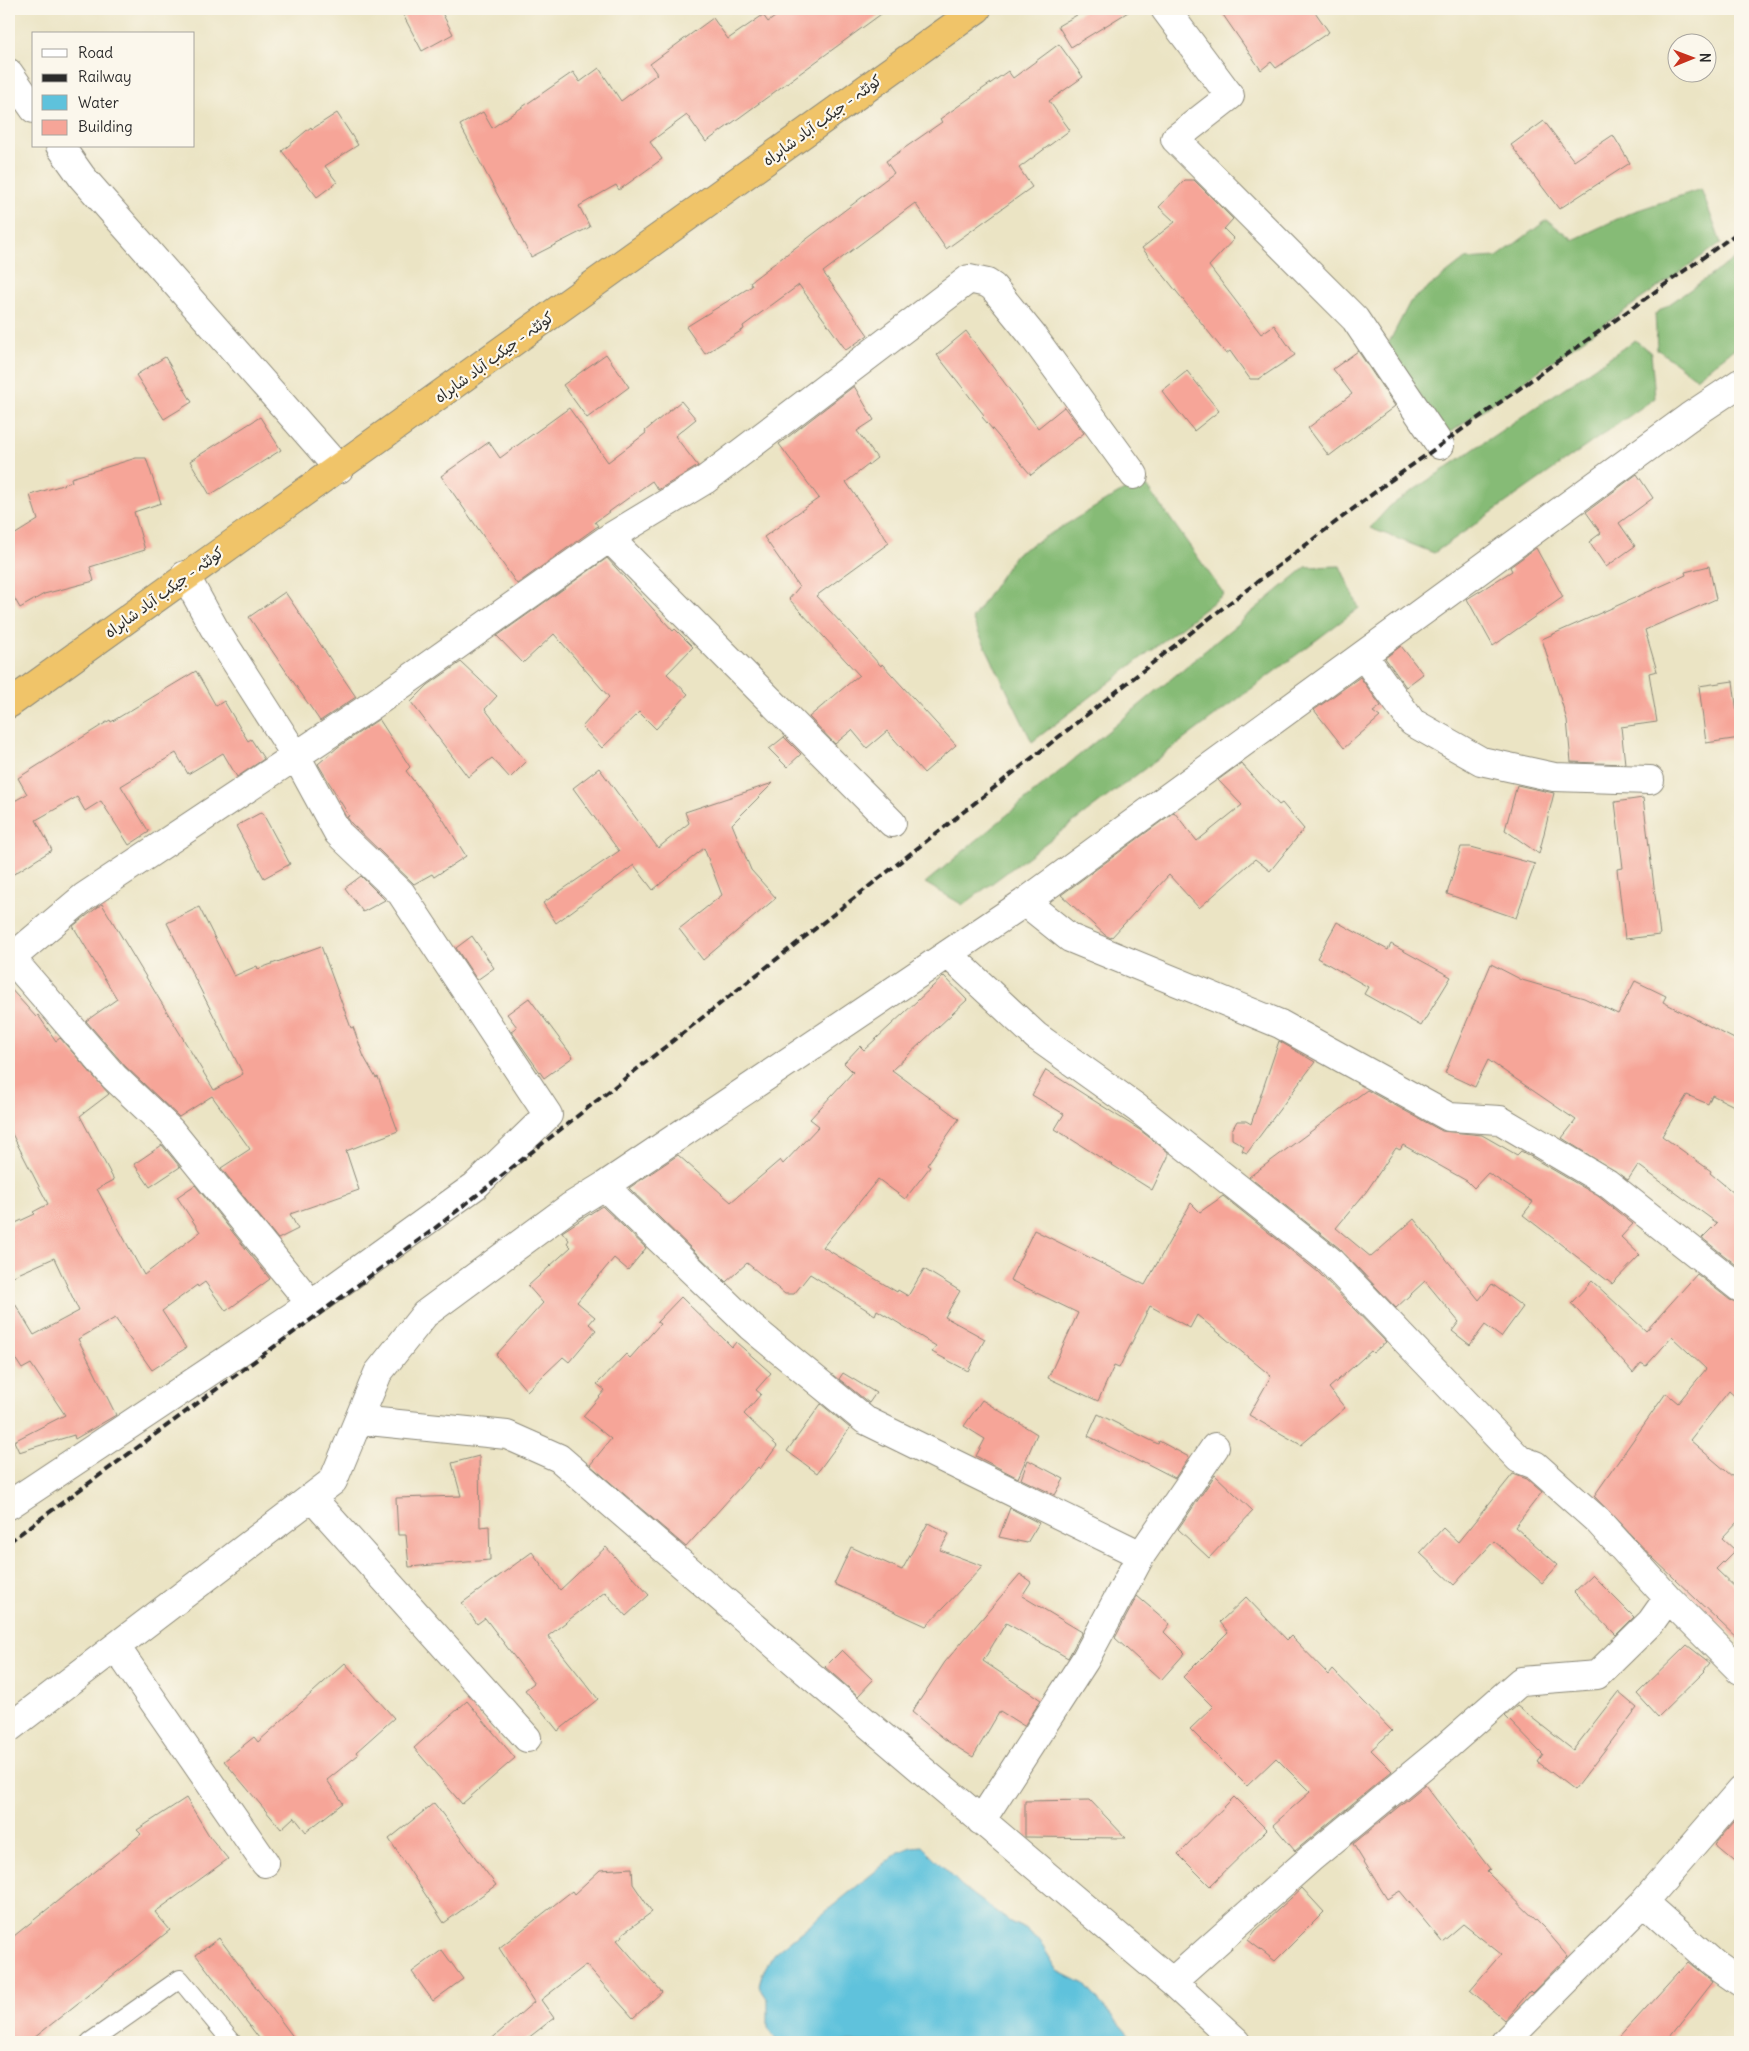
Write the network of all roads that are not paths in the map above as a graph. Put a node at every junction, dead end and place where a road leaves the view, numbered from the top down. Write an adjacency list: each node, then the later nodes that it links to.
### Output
1 (977, 9): 8 (highway, کوئٹہ - جیکب آباد شاہراہ)
2 (1165, 9): 7 (street)
3 (9, 73): 4 (street)
4 (32, 106)
5 (61, 148): 8 (street)
6 (1740, 383): 12 (street)
7 (1440, 445)
8 (339, 469): 11 (highway, کوئٹہ - جیکب آباد شاہراہ)
9 (1134, 475): 10 (street)
10 (609, 538): 14 (street); 16 (street)
11 (185, 575): 13 (highway, کوئٹہ - جیکب آباد شاہراہ); 14 (street)
12 (1363, 655): 15 (street); 17 (street)
13 (9, 704)
14 (296, 756): 19 (street); 22 (street)
15 (1650, 780)
16 (892, 823)
17 (1025, 902): 18 (street); 21 (street)
18 (948, 954): 20 (street); 28 (street)
19 (10, 959): 22 (street)
20 (604, 1186): 23 (street); 27 (street)
21 (1740, 1288)
22 (311, 1304): 26 (street)
23 (359, 1420): 25 (street); 34 (street)
24 (1215, 1447): 27 (street)
25 (312, 1498): 29 (street); 32 (street)
26 (9, 1505)
27 (1141, 1555): 34 (street)
28 (1668, 1598): 30 (street); 37 (street)
29 (116, 1647): 31 (street); 35 (street)
30 (1740, 1670)
31 (9, 1728)
32 (527, 1738)
33 (1740, 1793): 36 (street)
34 (982, 1820): 37 (street)
35 (265, 1863)
36 (1644, 1902): 38 (street); 42 (street)
37 (1172, 1982): 41 (street)
38 (1740, 1982)
39 (90, 2042): 40 (lane)
40 (232, 2042)
41 (1237, 2042)
42 (1505, 2042)

